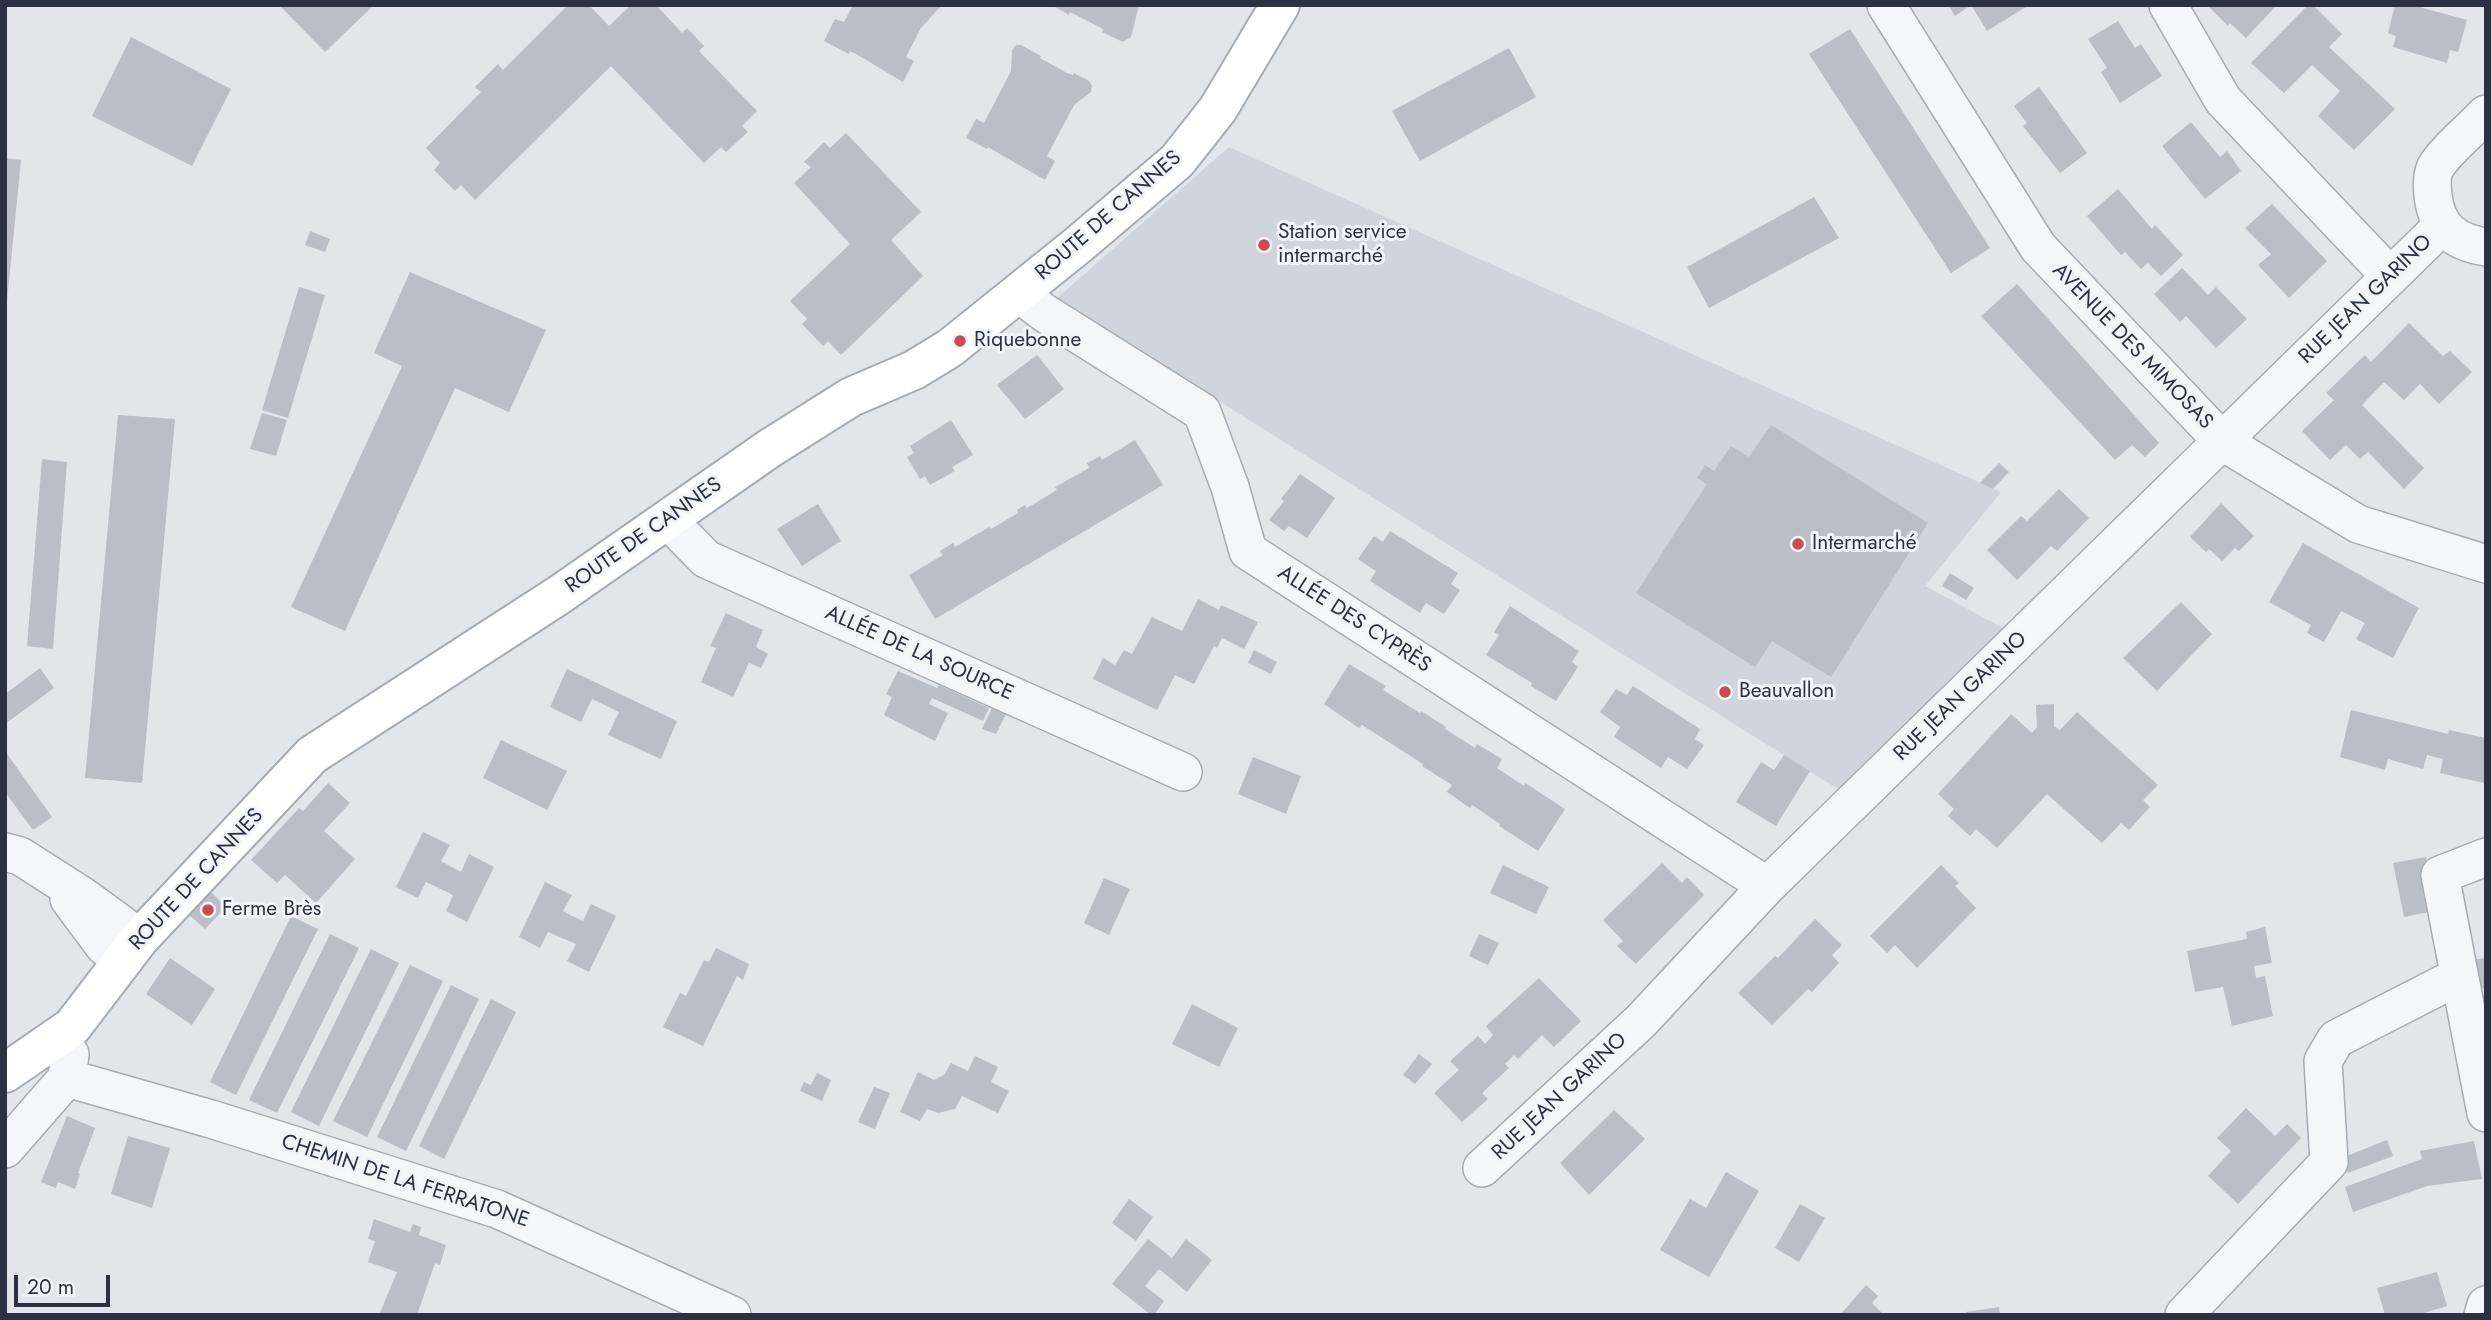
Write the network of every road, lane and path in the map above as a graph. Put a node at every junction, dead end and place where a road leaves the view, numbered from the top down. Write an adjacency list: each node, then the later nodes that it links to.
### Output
1 (1280, 5): 8 (main road, ROUTE DE CANNES)
2 (1886, 5): 9 (street, AVENUE DES MIMOSAS)
3 (2168, 5): 7 (street)
4 (2486, 114): 5 (street)
5 (2442, 226): 6 (street); 7 (street, RUE JEAN GARINO)
6 (2486, 247)
7 (2390, 276): 9 (street, RUE JEAN GARINO)
8 (1018, 293): 10 (main road, ROUTE DE CANNES); 15 (street, ALLÉE DES CYPRÈS)
9 (2223, 442): 11 (street, AVENUE DES MIMOSAS); 15 (street, RUE JEAN GARINO)
10 (668, 520): 12 (street, ALLÉE DE LA SOURCE); 16 (main road, ROUTE DE CANNES)
11 (2486, 564)
12 (1183, 772)
13 (5, 852): 16 (street)
14 (2486, 857): 17 (street)
15 (1767, 886): 23 (street, RUE JEAN GARINO)
16 (132, 949): 18 (main road, ROUTE DE CANNES)
17 (2459, 976): 21 (street); 26 (street)
18 (72, 1027): 19 (main road, ROUTE DE CANNES); 20 (street)
19 (5, 1073)
20 (68, 1078): 22 (street); 25 (street, CHEMIN DE LA FERRATONE)
21 (2486, 1114)
22 (5, 1149)
23 (1482, 1168)
24 (2486, 1306): 27 (street)
25 (732, 1315)
26 (2184, 1315)
27 (2483, 1315)

